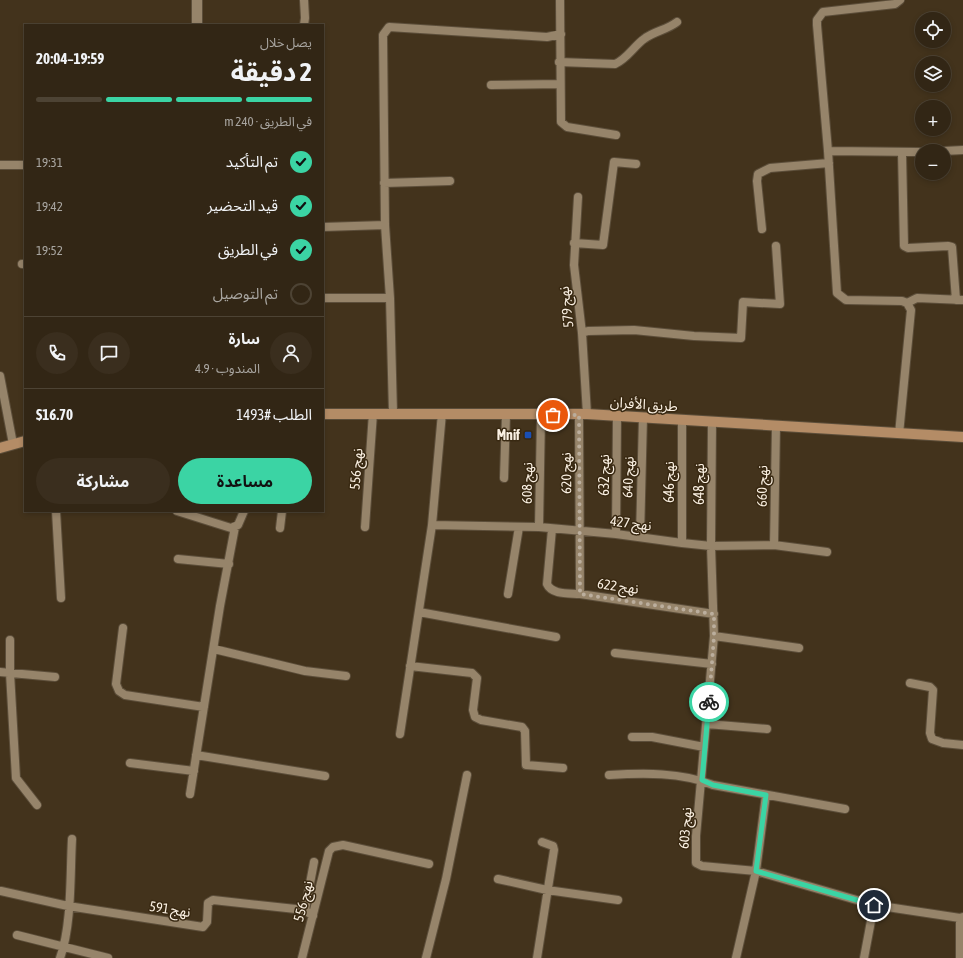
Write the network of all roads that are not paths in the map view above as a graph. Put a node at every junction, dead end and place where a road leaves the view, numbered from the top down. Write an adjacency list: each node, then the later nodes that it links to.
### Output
1 (197, 0): 6 (street)
2 (304, 0): 7 (street)
3 (560, 0): 8 (street)
4 (900, 0): 14 (street)
5 (677, 22): 9 (street)
6 (197, 24)
7 (304, 24)
8 (561, 34): 9 (street); 23 (street)
9 (559, 62): 10 (street)
10 (560, 84): 11 (street); 12 (street)
11 (492, 85)
12 (616, 135)
13 (963, 150): 15 (street)
14 (828, 151): 17 (street); 18 (street)
15 (951, 151)
16 (915, 152): 17 (street)
17 (902, 153): 32 (street)
18 (829, 163): 27 (street); 33 (street)
19 (636, 164): 28 (street)
20 (0, 165): 21 (street)
21 (24, 165)
22 (450, 181): 23 (street)
23 (384, 183): 25 (street)
24 (578, 197): 28 (street, نهج 579)
25 (385, 225): 26 (street); 31 (street)
26 (324, 227)
27 (762, 229)
28 (574, 243): 34 (street, نهج 579)
29 (776, 246): 34 (street)
30 (324, 298): 31 (street)
31 (390, 298): 37 (street)
32 (960, 300): 33 (street)
33 (907, 303): 48 (street)
34 (582, 333): 42 (street, نهج 579)
35 (0, 376): 51 (street)
36 (373, 413): 37 (main road, طريق الأفران); 39 (main road, طريق الأفران); 61 (street, نهج 556)
37 (393, 413): 38 (main road, طريق الأفران)
38 (442, 413): 40 (main road, طريق الأفران); 58 (street)
39 (324, 414)
40 (506, 414): 41 (main road, طريق الأفران); 53 (street)
41 (541, 415): 42 (main road, طريق الأفران); 59 (street, نهج 608)
42 (583, 415): 43 (main road, طريق الأفران); 65 (street, نهج 620)
43 (617, 416): 44 (main road, طريق الأفران); 66 (street, نهج 632)
44 (643, 417): 45 (main road, طريق الأفران); 67 (street, نهج 640)
45 (682, 420): 46 (main road, طريق الأفران); 68 (street, نهج 646)
46 (712, 422): 47 (main road, طريق الأفران); 70 (street, نهج 648)
47 (776, 426): 48 (main road, طريق الأفران); 69 (street, نهج 660)
48 (899, 434): 49 (main road, طريق الأفران)
49 (963, 437)
50 (24, 441): 51 (main road)
51 (13, 444): 52 (main road)
52 (0, 448)
53 (504, 478)
54 (56, 512): 76 (street)
55 (180, 512): 60 (street)
56 (244, 512): 60 (street)
57 (282, 512): 63 (street)
58 (432, 525): 62 (street, نهج 427); 77 (street)
59 (539, 526): 62 (street, نهج 427); 64 (street, نهج 427)
60 (235, 527): 73 (street)
61 (365, 527)
62 (519, 527): 74 (street)
63 (280, 528)
64 (552, 528): 65 (street, نهج 427); 75 (street)
65 (580, 531): 66 (street, نهج 427); 75 (street, نهج 622)
66 (616, 534): 67 (street, نهج 427)
67 (640, 537): 68 (street, نهج 427)
68 (682, 543): 70 (street, نهج 427)
69 (774, 545): 70 (street, نهج 427); 71 (street, نهج 427)
70 (711, 546): 78 (street, نهج 603)
71 (827, 552)
72 (178, 559): 73 (street)
73 (229, 564): 84 (street)
74 (508, 594)
75 (580, 594): 78 (street, نهج 622)
76 (60, 598)
77 (419, 612): 81 (street); 87 (street)
78 (714, 614): 80 (street, نهج 603)
79 (123, 628): 93 (street)
80 (714, 636): 83 (street); 86 (street, نهج 603)
81 (556, 637)
82 (10, 640): 89 (street)
83 (799, 648)
84 (214, 650): 90 (street); 93 (street)
85 (615, 653): 86 (street)
86 (712, 664): 94 (street, نهج 603)
87 (410, 666): 96 (street); 102 (street)
88 (0, 672): 89 (street)
89 (10, 673): 91 (street); 110 (street)
90 (346, 676)
91 (55, 677)
92 (910, 683): 98 (street)
93 (204, 707): 100 (street)
94 (707, 724): 95 (street); 99 (street, نهج 603)
95 (767, 729)
96 (400, 734)
97 (632, 737): 99 (street)
98 (963, 745)
99 (704, 747): 107 (street, نهج 603)
100 (196, 755): 103 (street); 106 (street)
101 (130, 763): 103 (street)
102 (563, 768)
103 (194, 771): 108 (street)
104 (467, 775): 132 (street)
105 (609, 775): 107 (street)
106 (325, 776)
107 (702, 780): 109 (street); 116 (street, نهج 603)
108 (190, 794)
109 (766, 795): 111 (street); 116 (street)
110 (37, 805)
111 (845, 809)
112 (72, 839): 122 (street)
113 (542, 842): 118 (street)
114 (314, 862): 123 (street)
115 (428, 864): 124 (street, نهج 556)
116 (756, 871): 121 (street, نهج 603); 134 (street)
117 (498, 879): 118 (street)
118 (547, 890): 120 (street); 133 (street)
119 (1, 891): 122 (street, نهج 591)
120 (618, 900)
121 (874, 905): 125 (street, نهج 603); 135 (street)
122 (68, 906): 123 (street, نهج 591); 128 (street)
123 (305, 910): 124 (street)
124 (313, 916): 131 (street, نهج 556)
125 (961, 917): 127 (street)
126 (17, 935): 128 (street)
127 (962, 940): 136 (street)
128 (64, 947): 129 (street); 130 (street)
129 (60, 958)
130 (108, 958)
131 (302, 958)
132 (426, 958)
133 (537, 958)
134 (736, 958)
135 (864, 958)
136 (960, 958)

